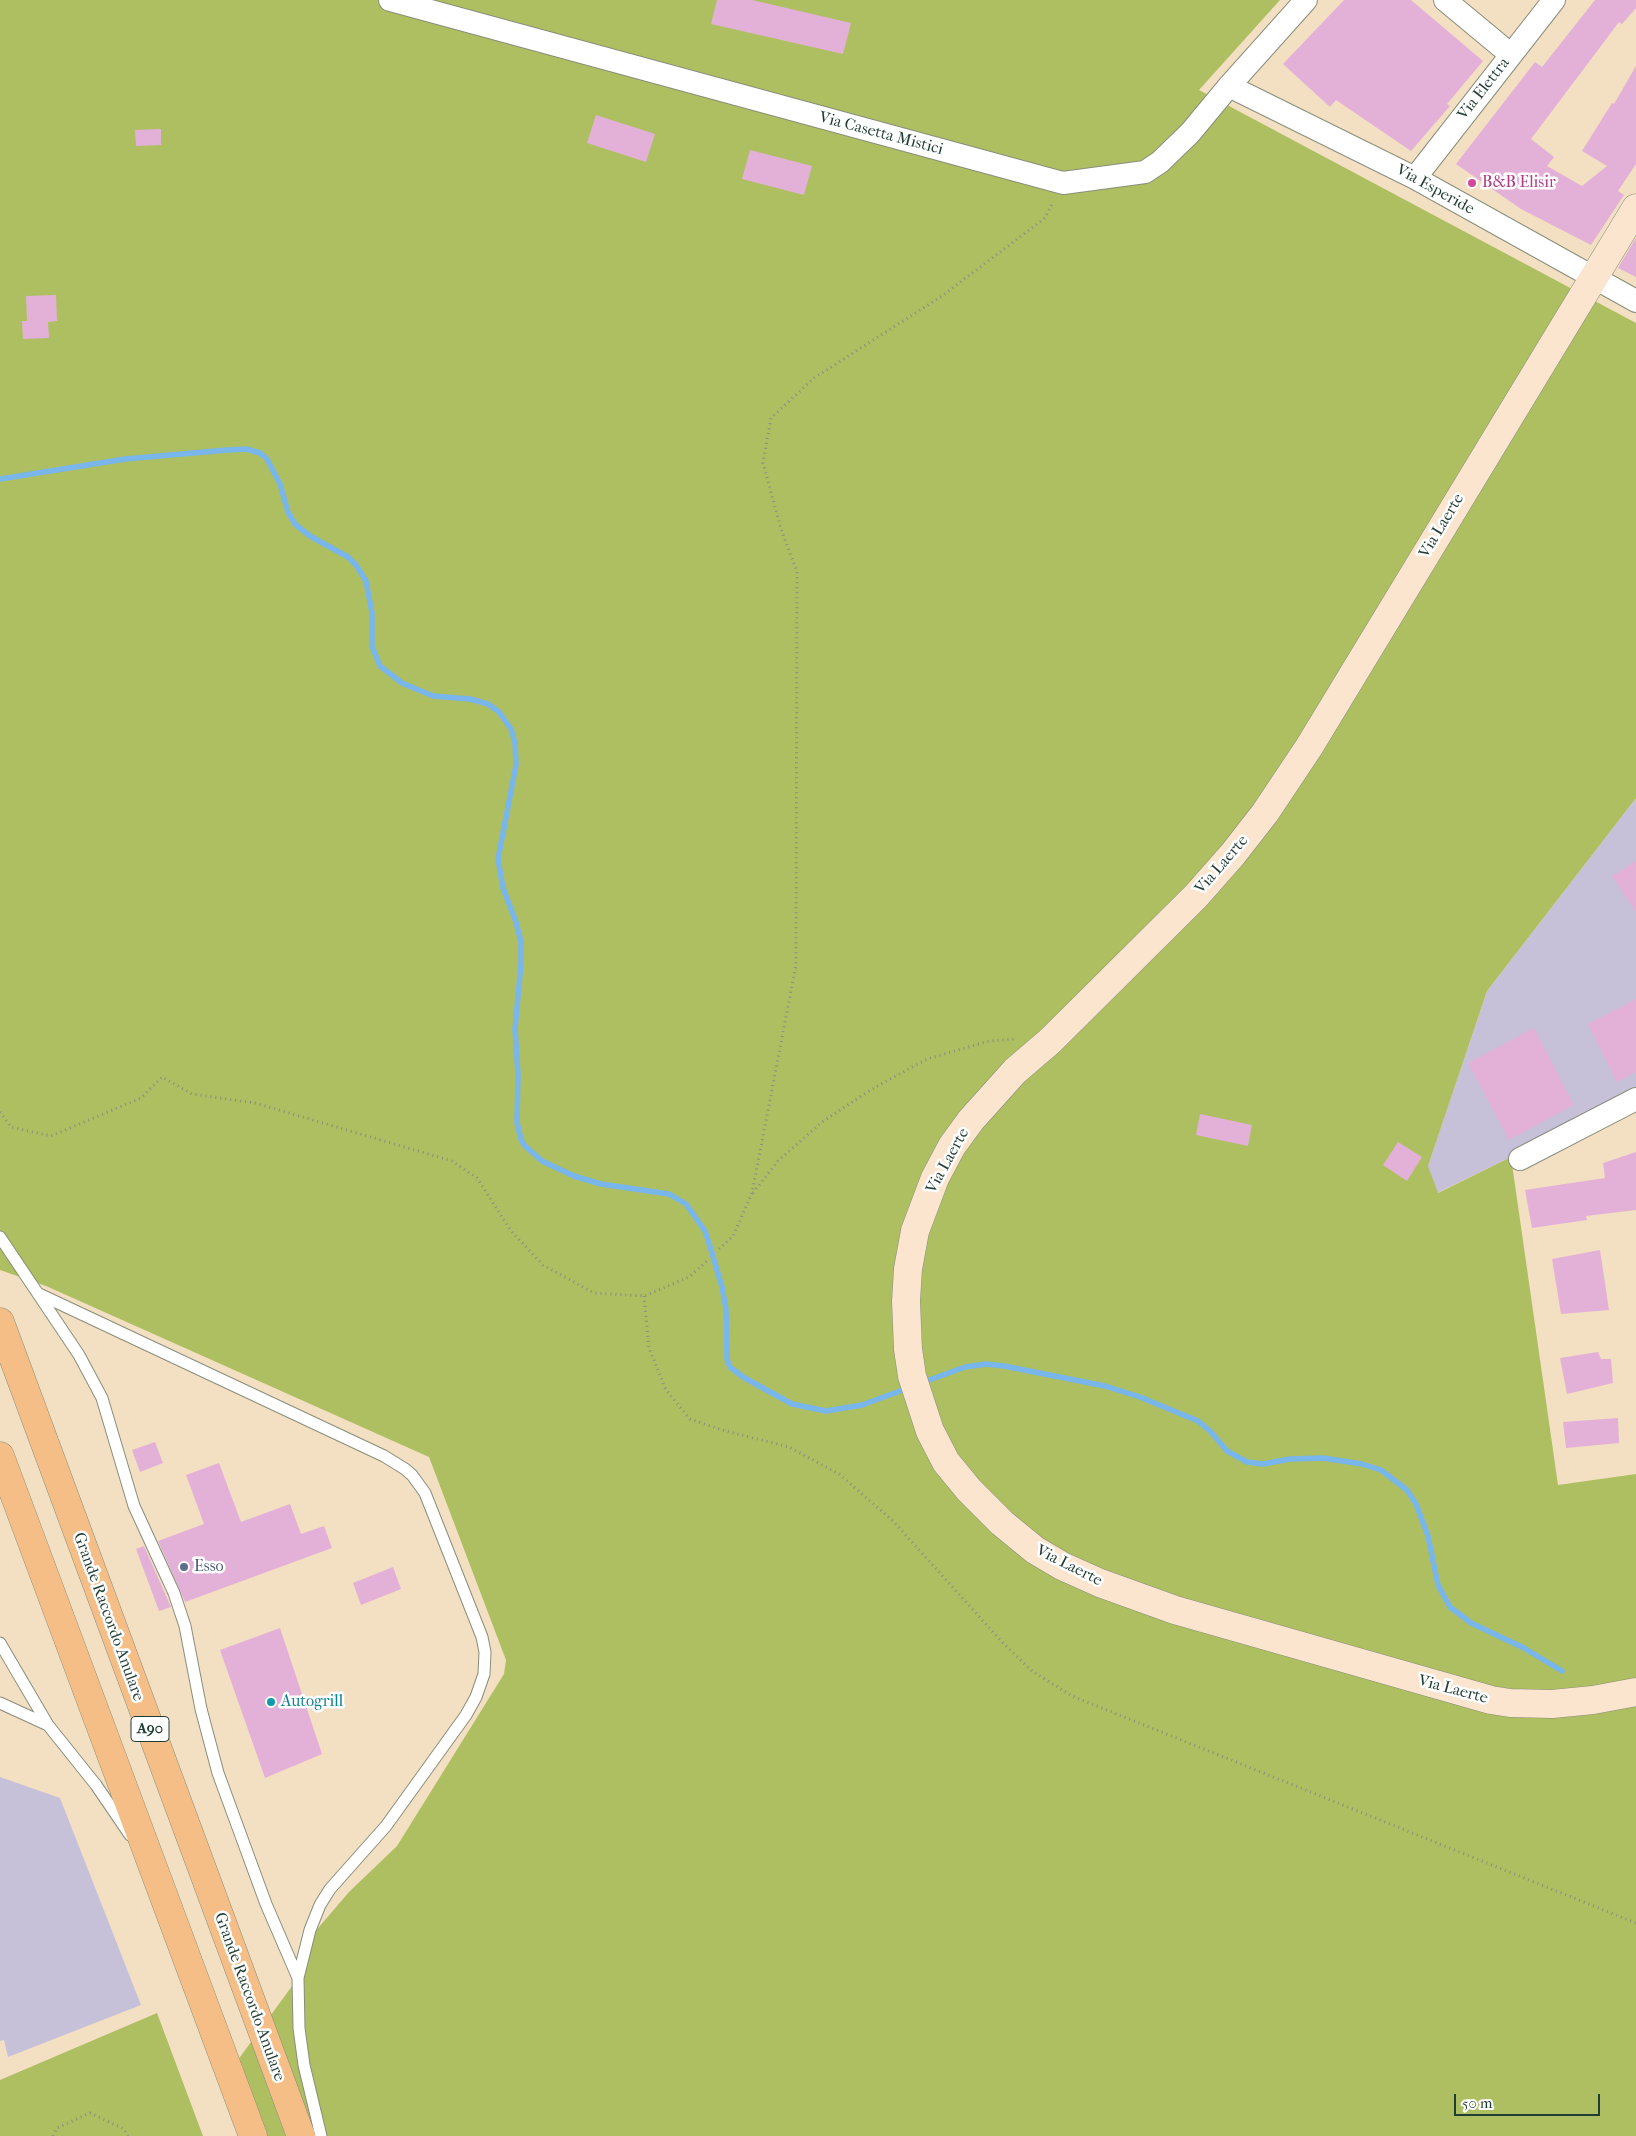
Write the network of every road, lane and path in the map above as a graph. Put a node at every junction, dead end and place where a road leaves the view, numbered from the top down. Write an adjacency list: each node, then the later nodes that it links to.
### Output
1 (390, 0): 8 (street, Via Casetta Mistici)
2 (1306, 0): 6 (street, Via Casetta Mistici)
3 (1445, 0): 5 (street)
4 (1554, 0): 5 (street, Via Elettra)
5 (1510, 54): 7 (street, Via Elettra)
6 (1229, 86): 7 (street, Via Esperide); 8 (street, Via Casetta Mistici)
7 (1415, 178): 10 (street, Via Esperide)
8 (1063, 183): 16 (path)
9 (1636, 208): 10 (street, Via Laerte)
10 (1593, 278): 11 (street, Via Esperide); 12 (street, Via Laerte)
11 (1636, 300)
12 (1050, 1041): 16 (path); 25 (street, Via Laerte)
13 (1636, 1099): 15 (street)
14 (0, 1112): 21 (path)
15 (1520, 1159)
16 (752, 1193): 18 (path)
17 (0, 1237): 20 (lane)
18 (719, 1249)
19 (707, 1261): 21 (path)
20 (39, 1294): 30 (lane); 30 (lane)
21 (644, 1296): 29 (path)
22 (0, 1322): 34 (highway, Grande Raccordo Anulare / A90)
23 (0, 1456): 28 (highway, A90)
24 (0, 1643): 27 (lane)
25 (1636, 1692)
26 (0, 1703): 27 (lane)
27 (48, 1725): 28 (lane)
28 (164, 1895): 33 (highway, A90)
29 (1636, 1923)
30 (298, 1978): 35 (lane)
31 (52, 2136): 32 (path)
32 (128, 2136)
33 (253, 2136)
34 (302, 2136)
35 (321, 2136)

